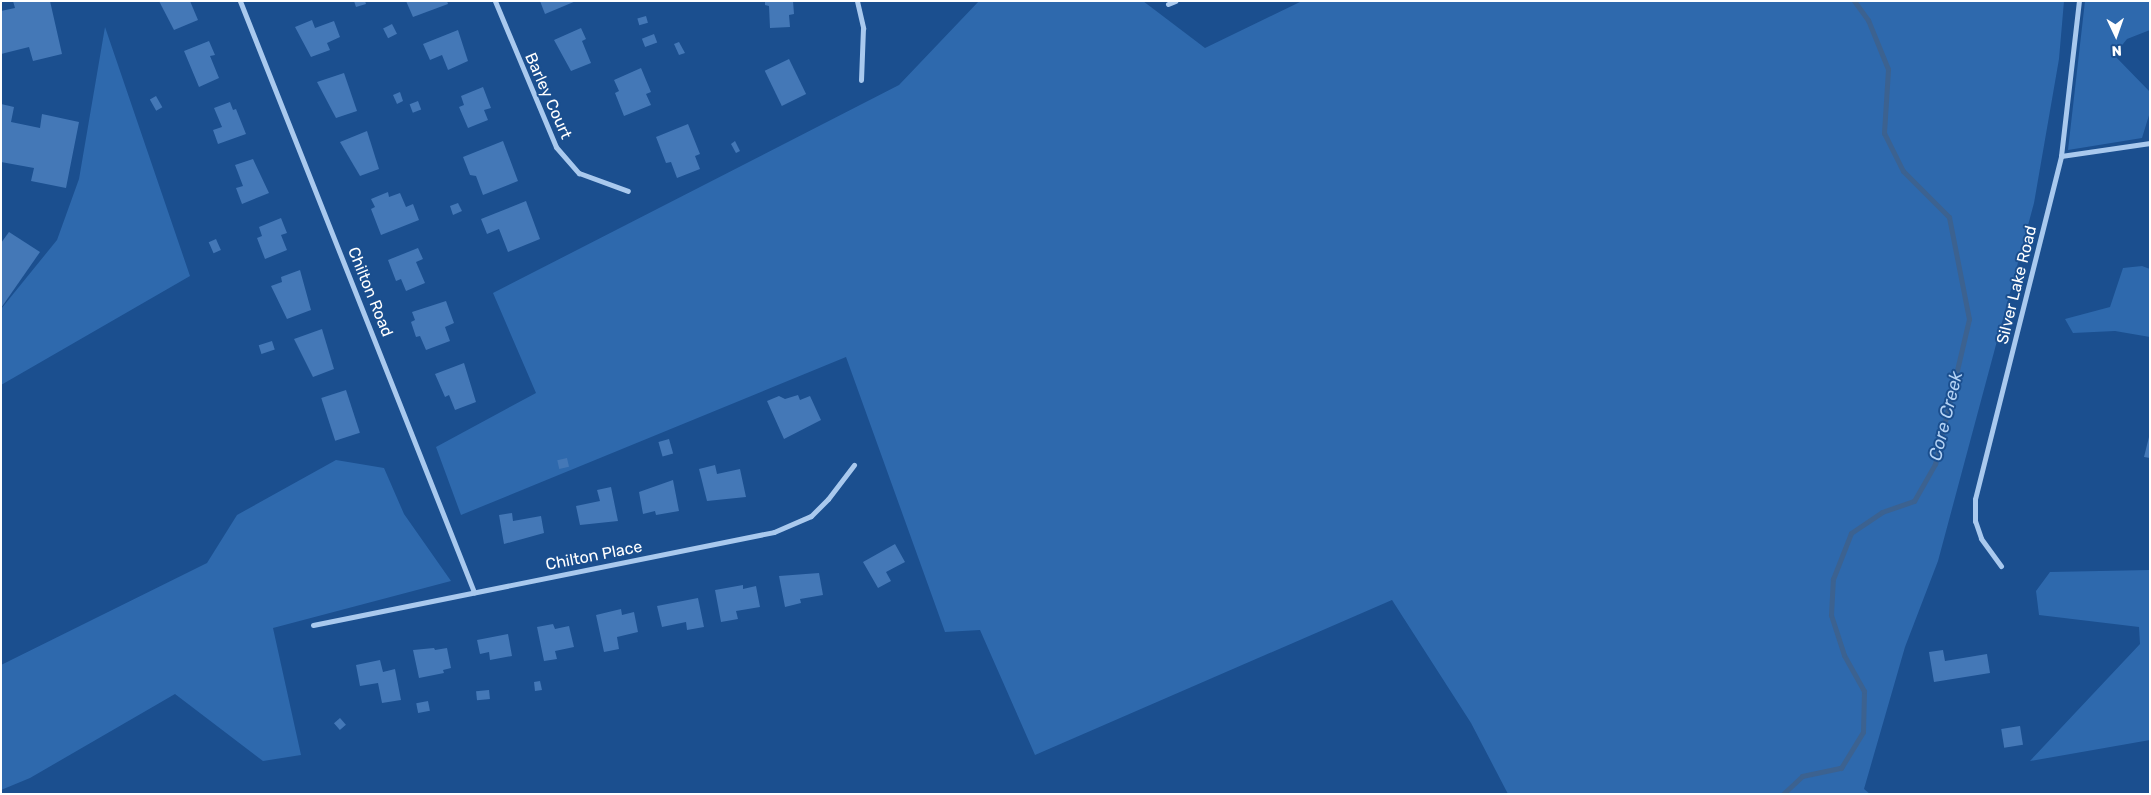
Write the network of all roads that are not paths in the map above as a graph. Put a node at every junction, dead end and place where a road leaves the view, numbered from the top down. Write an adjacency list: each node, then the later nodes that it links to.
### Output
1 (240, 1): 13 (street, Chilton Road)
2 (495, 1): 10 (street, Barley Court)
3 (857, 1): 7 (street)
4 (1176, 1): 6 (street)
5 (2079, 1): 9 (street, Silver Lake Road)
6 (1168, 4)
7 (861, 80)
8 (2150, 143): 9 (street)
9 (2061, 156): 12 (street, Silver Lake Road)
10 (628, 191)
11 (854, 464): 13 (street, Chilton Place)
12 (2001, 566)
13 (474, 592): 14 (street, Chilton Place)
14 (313, 625)

